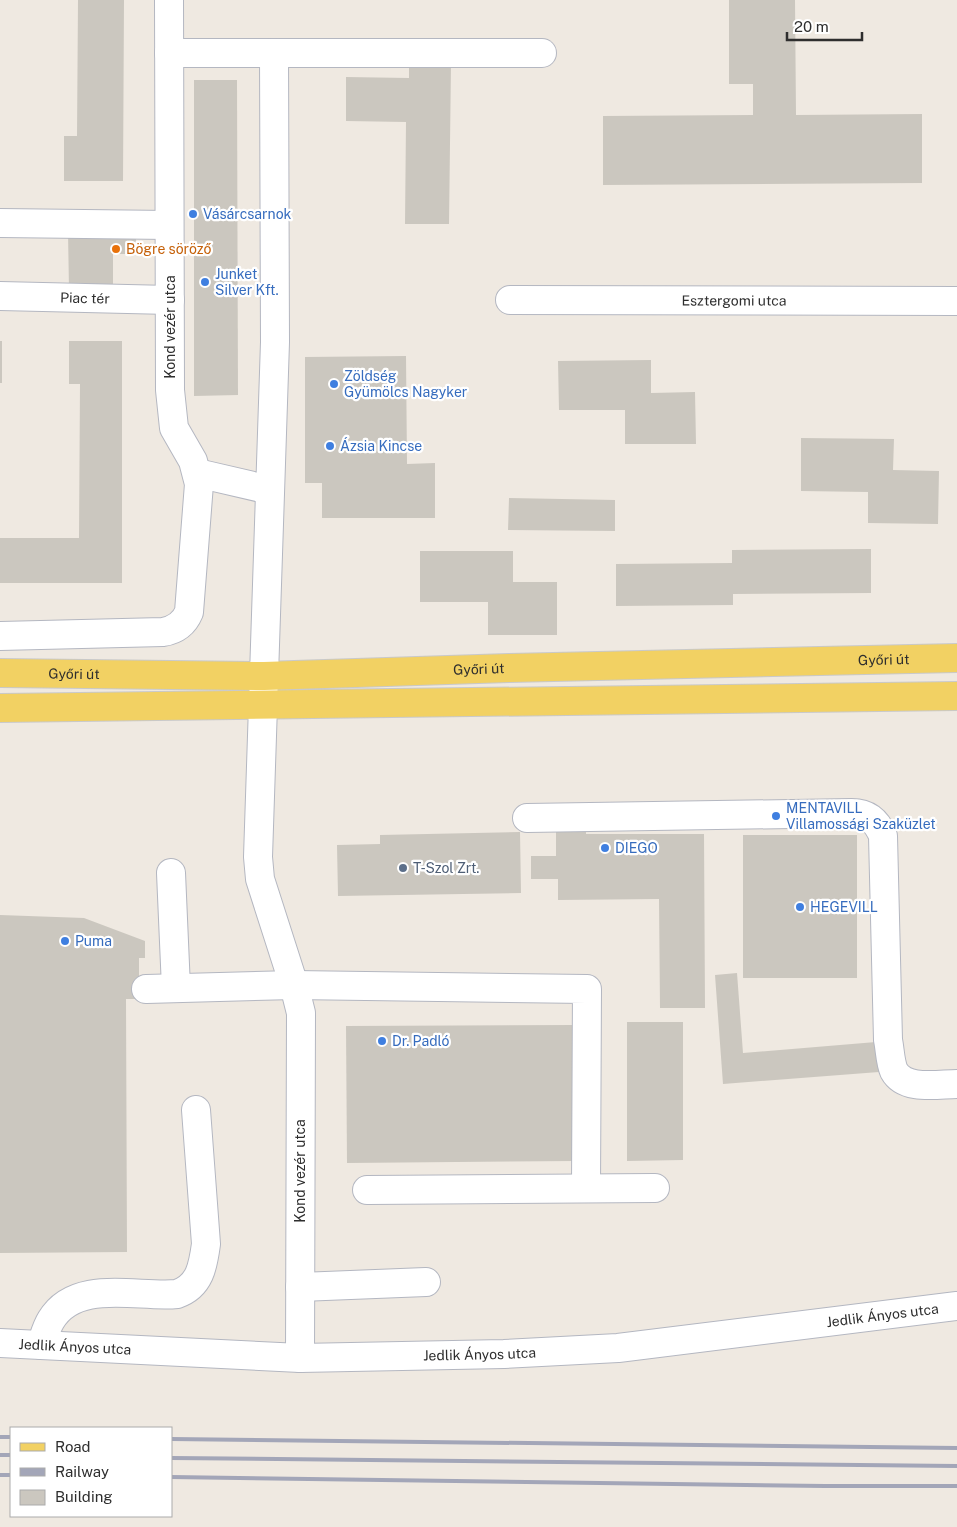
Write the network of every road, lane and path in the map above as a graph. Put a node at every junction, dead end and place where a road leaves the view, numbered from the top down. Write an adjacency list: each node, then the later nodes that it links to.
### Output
1 (169, 0): 2 (street, Kond vezér utca)
2 (169, 52): 3 (street); 6 (street, Kond vezér utca)
3 (274, 53): 4 (street); 12 (street, Kond vezér utca)
4 (542, 53)
5 (0, 223): 6 (street)
6 (169, 225): 8 (street, Kond vezér utca)
7 (0, 296): 8 (street, Piac tér)
8 (170, 300): 11 (street, Kond vezér utca)
9 (510, 300): 10 (street, Esztergomi utca)
10 (957, 301)
11 (197, 473): 12 (street); 13 (street, Kond vezér utca)
12 (270, 490): 16 (street, Kond vezér utca)
13 (0, 636)
14 (957, 658): 16 (main road, Győri út)
15 (0, 673): 16 (main road, Győri út)
16 (264, 676): 18 (street, Kond vezér utca)
17 (957, 696): 18 (main road)
18 (263, 705): 19 (main road); 22 (street, Kond vezér utca)
19 (0, 708)
20 (527, 818): 25 (street)
21 (171, 873): 23 (street)
22 (294, 985): 23 (street); 27 (street); 31 (street, Kond vezér utca)
23 (176, 988): 24 (street)
24 (146, 989)
25 (957, 1084)
26 (196, 1110): 34 (street)
27 (586, 1188): 28 (street); 29 (street)
28 (655, 1188)
29 (367, 1190)
30 (426, 1282): 31 (street)
31 (300, 1287): 35 (street, Kond vezér utca)
32 (957, 1306): 35 (street, Jedlik Ányos utca)
33 (0, 1344): 34 (street, Jedlik Ányos utca)
34 (41, 1345): 35 (street, Jedlik Ányos utca)
35 (300, 1358)

